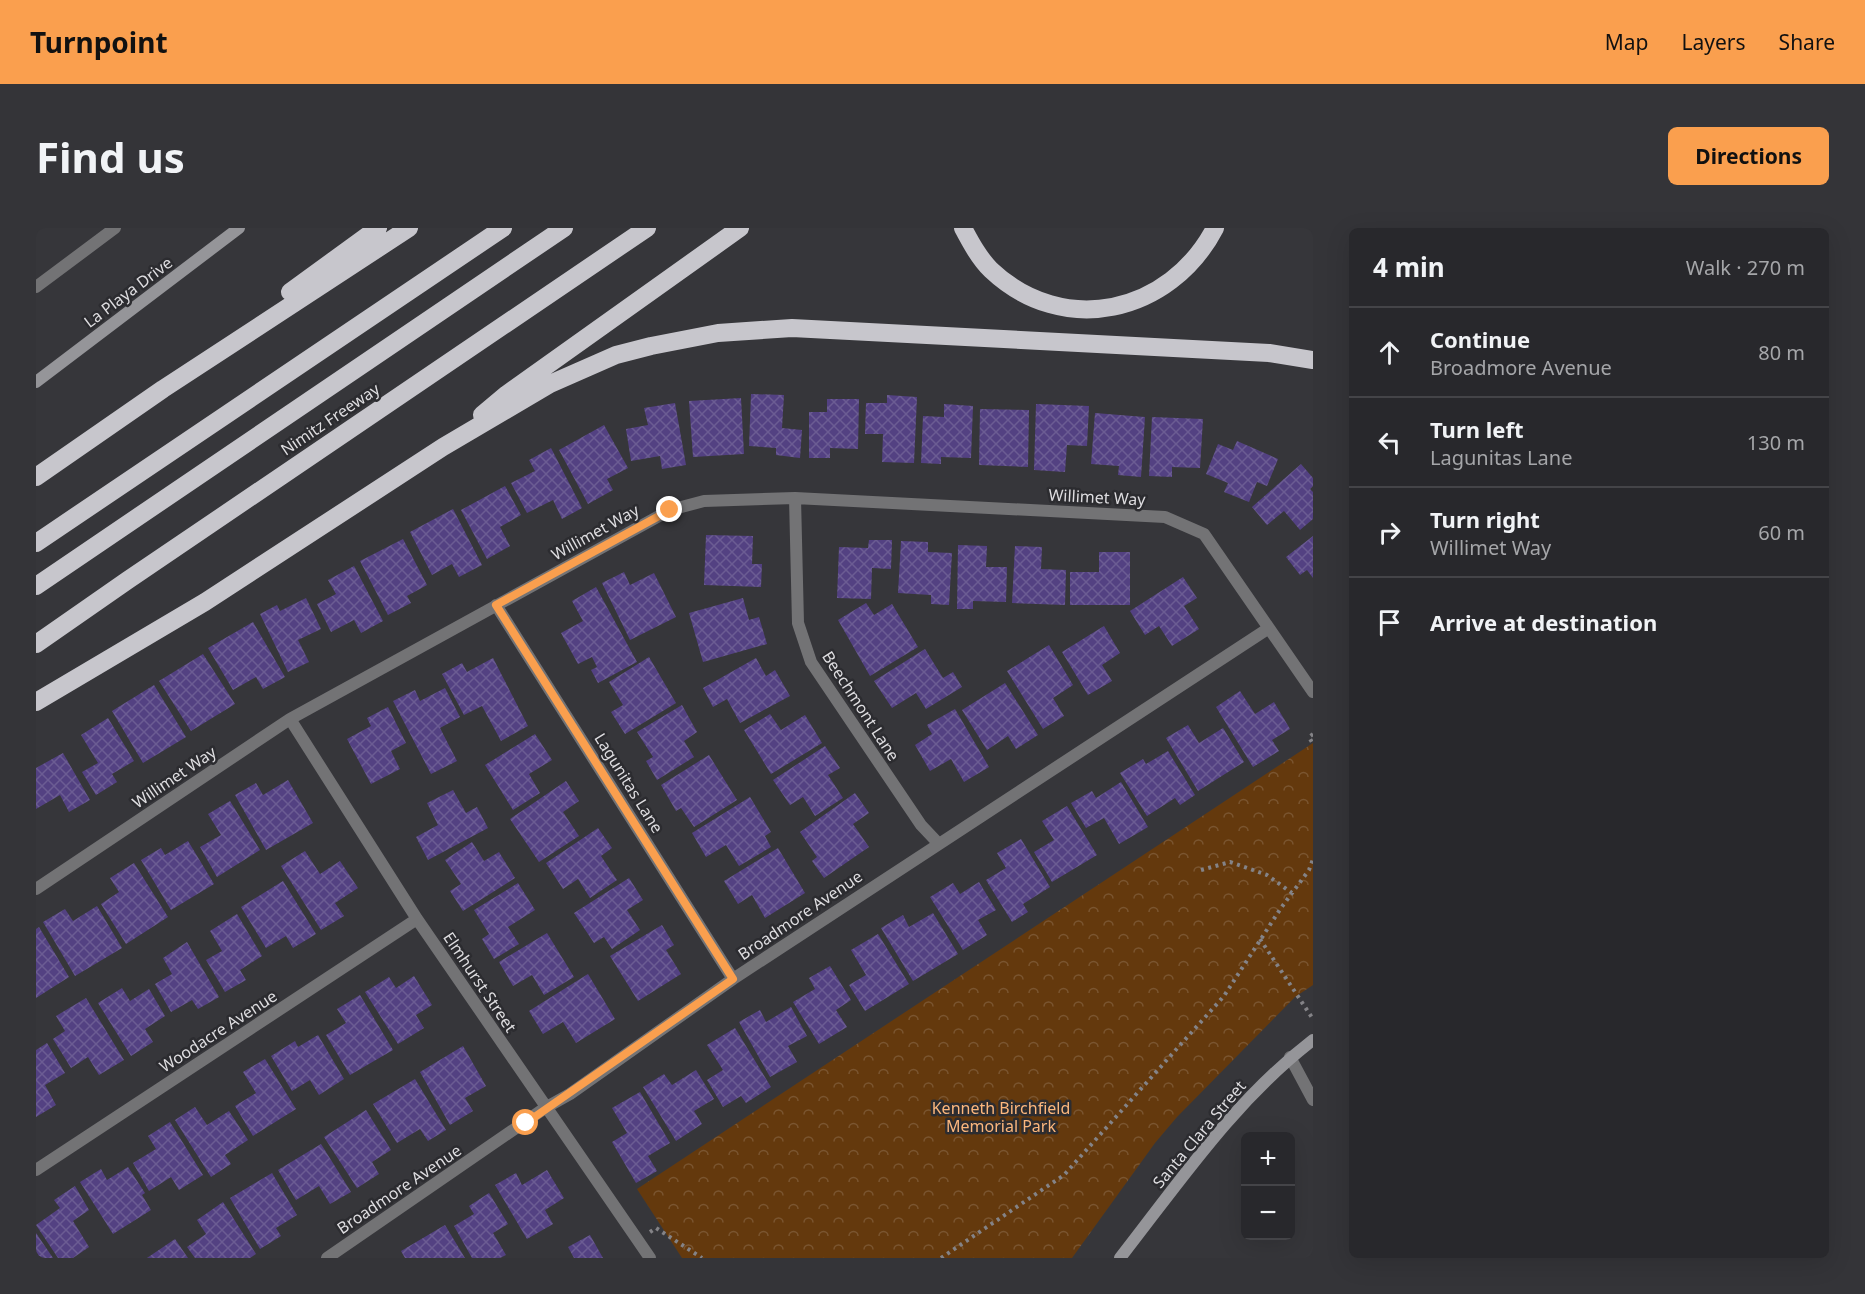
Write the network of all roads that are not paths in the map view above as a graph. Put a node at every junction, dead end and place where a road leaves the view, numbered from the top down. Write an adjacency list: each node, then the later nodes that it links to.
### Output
1 (115, 228): 11 (street)
2 (239, 228): 13 (main road, La Playa Drive)
3 (378, 228): 15 (highway)
4 (409, 228): 15 (highway)
5 (503, 228): 17 (highway)
6 (564, 228): 18 (highway)
7 (647, 228): 21 (highway, Nimitz Freeway)
8 (740, 228): 14 (highway)
9 (963, 228): 10 (highway)
10 (1215, 228)
11 (36, 287)
12 (1313, 360): 14 (highway)
13 (38, 377)
14 (443, 447): 23 (highway)
15 (36, 477)
16 (795, 498): 19 (street, Willimet Way); 20 (street, Willimet Way); 25 (street, Beechmont Lane)
17 (36, 543)
18 (36, 586)
19 (496, 605): 24 (street, Willimet Way); 28 (street, Lagunitas Lane)
20 (1269, 628): 22 (street, Willimet Way); 25 (street, Broadmore Avenue)
21 (36, 644)
22 (1313, 692)
23 (36, 702)
24 (290, 719): 26 (street, Willimet Way); 27 (street, Elmhurst Street)
25 (938, 843): 28 (street, Broadmore Avenue)
26 (36, 889)
27 (417, 920): 32 (street, Elmhurst Street); 33 (street, Woodacre Avenue)
28 (733, 979): 32 (street, Broadmore Avenue)
29 (1313, 1040): 30 (main road, Santa Clara Street)
30 (1290, 1058): 31 (street); 36 (main road, Santa Clara Street)
31 (1313, 1100)
32 (545, 1108): 34 (street, Broadmore Avenue); 35 (street, Elmhurst Street)
33 (36, 1170)
34 (327, 1258)
35 (650, 1258)
36 (1120, 1258)

